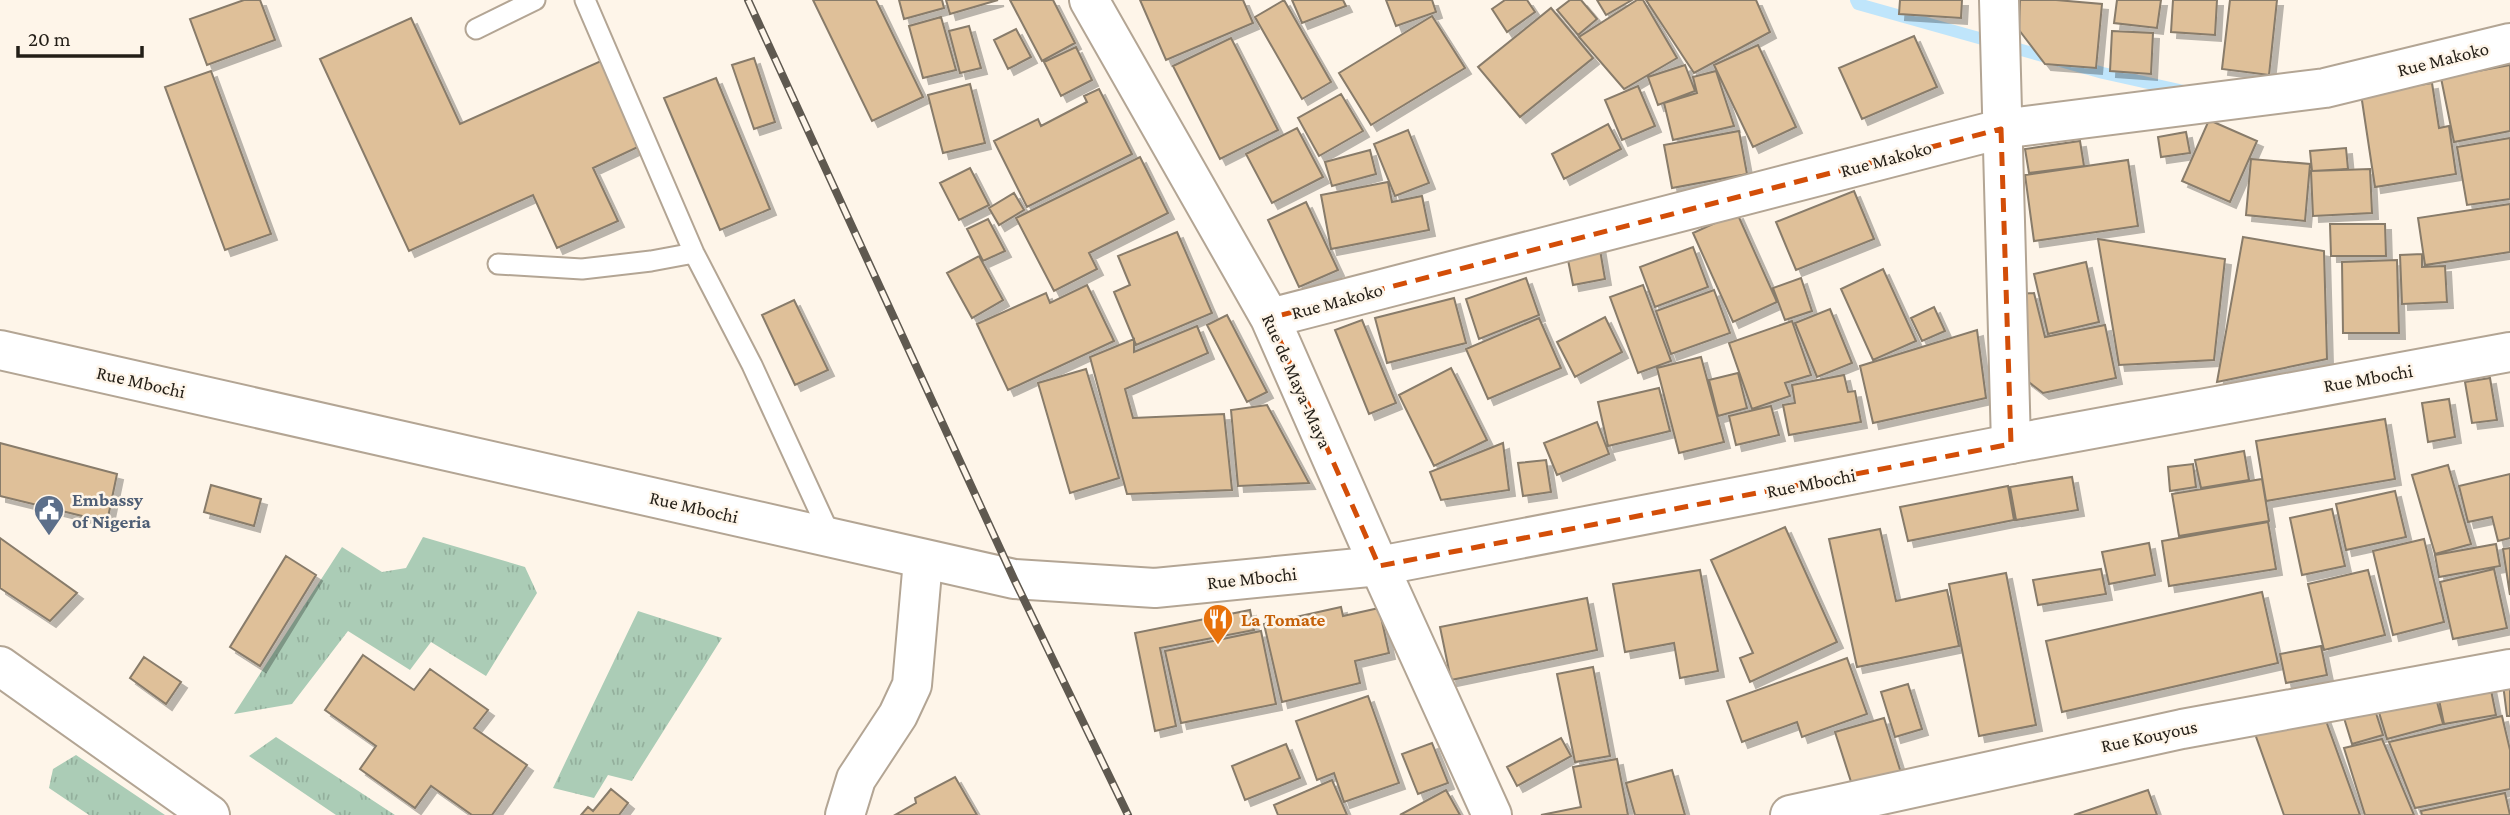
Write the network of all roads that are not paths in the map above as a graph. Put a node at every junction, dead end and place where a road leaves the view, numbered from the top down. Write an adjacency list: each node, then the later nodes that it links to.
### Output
1 (534, 0): 5 (lane)
2 (585, 0): 8 (lane)
3 (1089, 0): 10 (street, Rue de Maya-Maya)
4 (1999, 0): 7 (street)
5 (476, 29)
6 (2510, 43): 7 (street, Rue Makoko)
7 (2001, 129): 10 (street, Rue Makoko); 13 (street)
8 (694, 253): 9 (lane); 14 (lane)
9 (498, 264)
10 (1270, 318): 16 (street, Rue de Maya-Maya)
11 (0, 350): 14 (street, Rue Mbochi)
12 (2510, 352): 13 (street, Rue Mbochi)
13 (2011, 444): 16 (street, Rue Mbochi)
14 (832, 539): 15 (street, Rue Mbochi)
15 (923, 560): 16 (street, Rue Mbochi); 20 (street)
16 (1378, 566): 21 (street, Rue de Maya-Maya)
17 (0, 666): 19 (street)
18 (2510, 669): 22 (street, Rue Kouyous)
19 (210, 815)
20 (845, 815)
21 (1492, 815)
22 (1790, 815)

